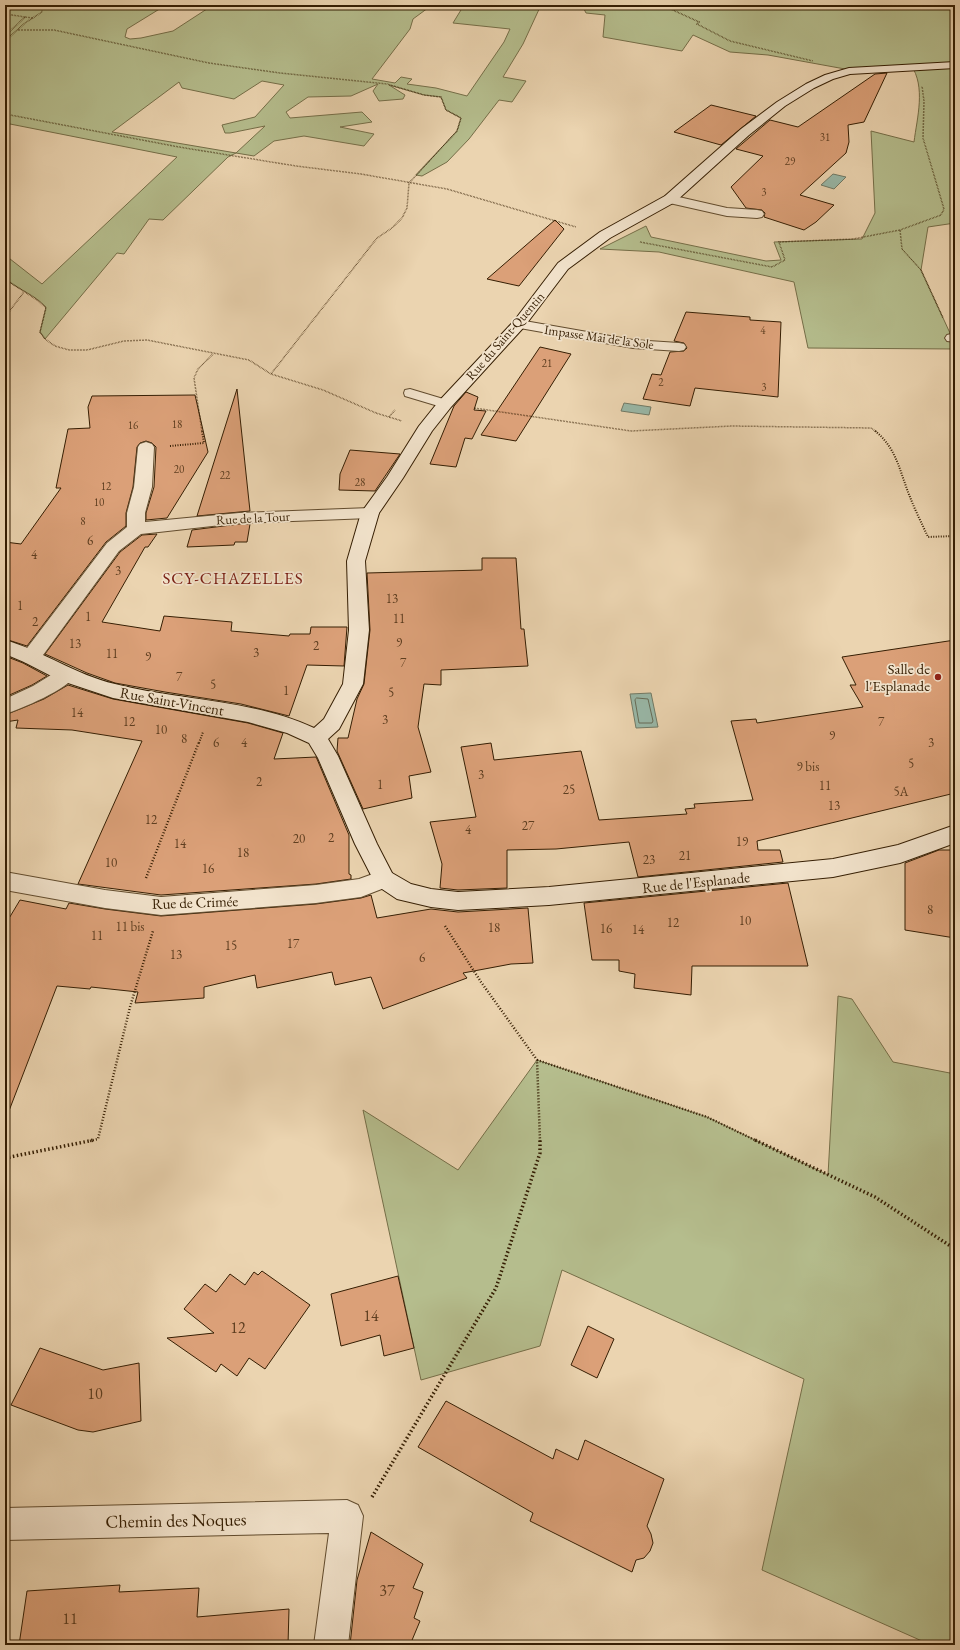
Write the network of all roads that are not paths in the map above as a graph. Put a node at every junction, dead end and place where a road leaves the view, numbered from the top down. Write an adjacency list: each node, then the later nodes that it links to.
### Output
1 (955, 65): 2 (street, Rue du Saint-Quentin)
2 (670, 199): 3 (street); 4 (street, Rue du Saint-Quentin)
3 (757, 214)
4 (519, 324): 5 (street, Impasse Mai de la Sole); 7 (street, Rue du Saint-Quentin)
5 (680, 347)
6 (410, 393): 7 (lane)
7 (445, 404): 9 (street, Rue du Saint-Quentin)
8 (146, 448): 10 (street)
9 (370, 513): 10 (street, Rue de la Tour); 15 (street, Rue du Saint-Quentin)
10 (136, 530): 12 (street, Rue de la Tour)
11 (5, 647): 12 (street, Rue Saint-Vincent)
12 (31, 657): 13 (street, Rue Saint-Vincent)
13 (66, 675): 14 (street); 15 (street, Rue Saint-Vincent)
14 (5, 707)
15 (316, 738): 17 (street)
16 (955, 834): 17 (street, Rue de l'Esplanade)
17 (384, 878): 18 (street, Rue de Crimée)
18 (5, 880)
19 (5, 1524): 20 (street, Chemin des Noques)
20 (331, 1645)

